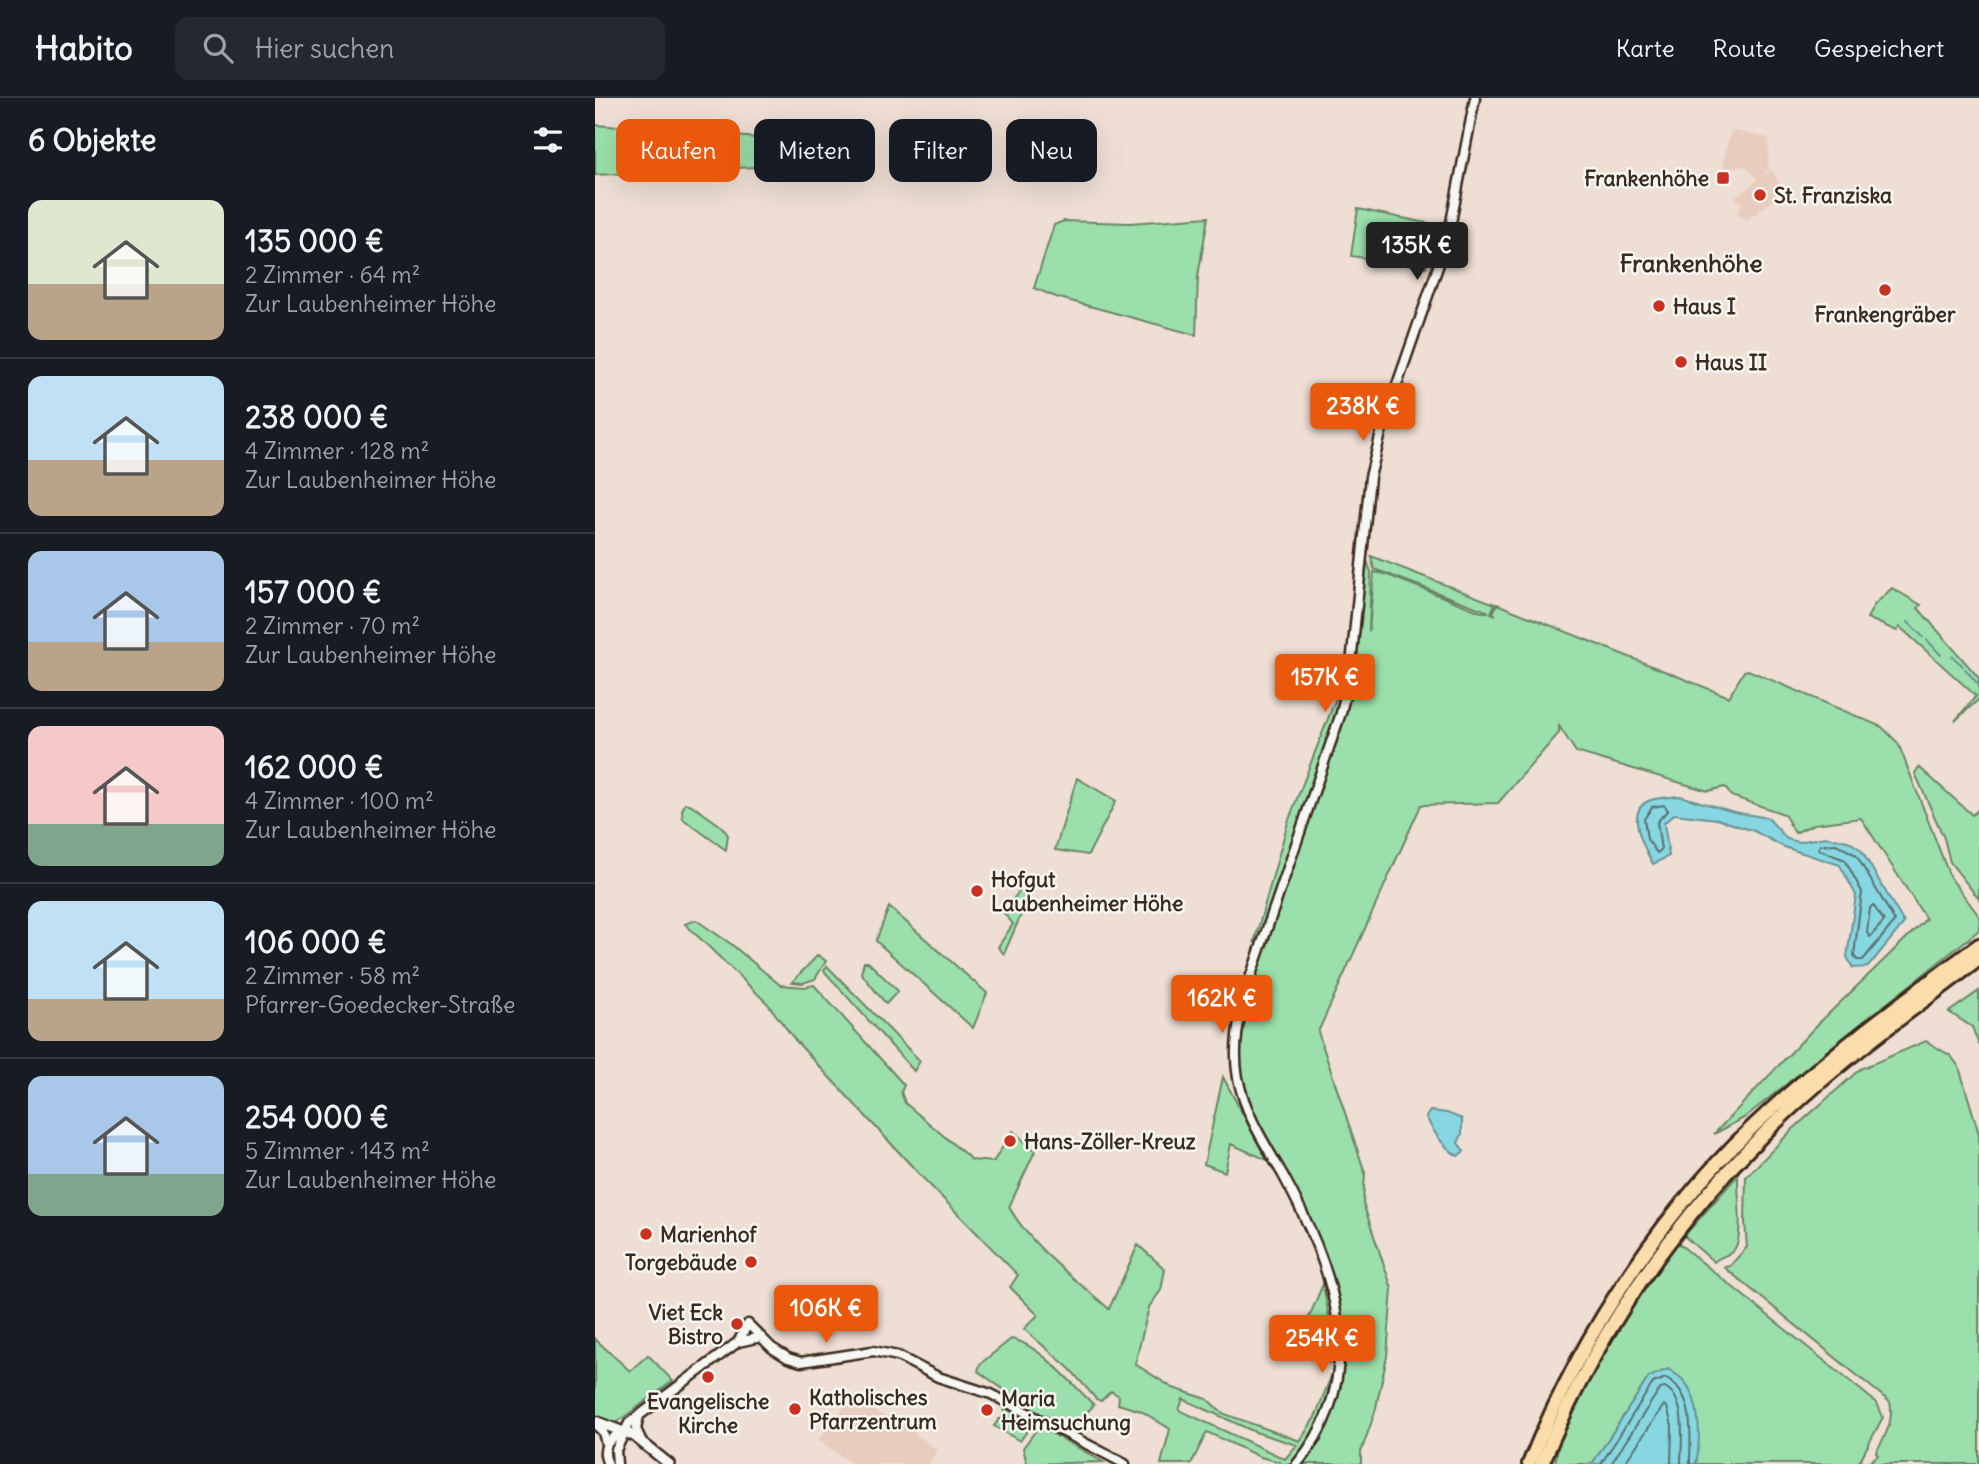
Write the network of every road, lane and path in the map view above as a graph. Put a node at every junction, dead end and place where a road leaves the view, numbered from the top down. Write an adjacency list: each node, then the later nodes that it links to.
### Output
1 (1475, 98): 17 (street)
2 (1979, 945): 4 (highway)
3 (1979, 959): 4 (highway)
4 (1669, 1230): 11 (highway); 18 (highway)
5 (761, 1338): 6 (street); 6 (street); 16 (street)
6 (738, 1342): 7 (street)
7 (639, 1416): 9 (street); 10 (street)
8 (595, 1423): 9 (main road); 12 (street)
9 (624, 1432): 10 (main road); 12 (street); 14 (street)
10 (641, 1440): 15 (main road)
11 (1552, 1440): 19 (highway); 20 (highway)
12 (606, 1444): 13 (street)
13 (608, 1464)
14 (617, 1464)
15 (669, 1464)
16 (1125, 1464)
17 (1297, 1464)
18 (1529, 1464)
19 (1542, 1464)
20 (1548, 1464)

